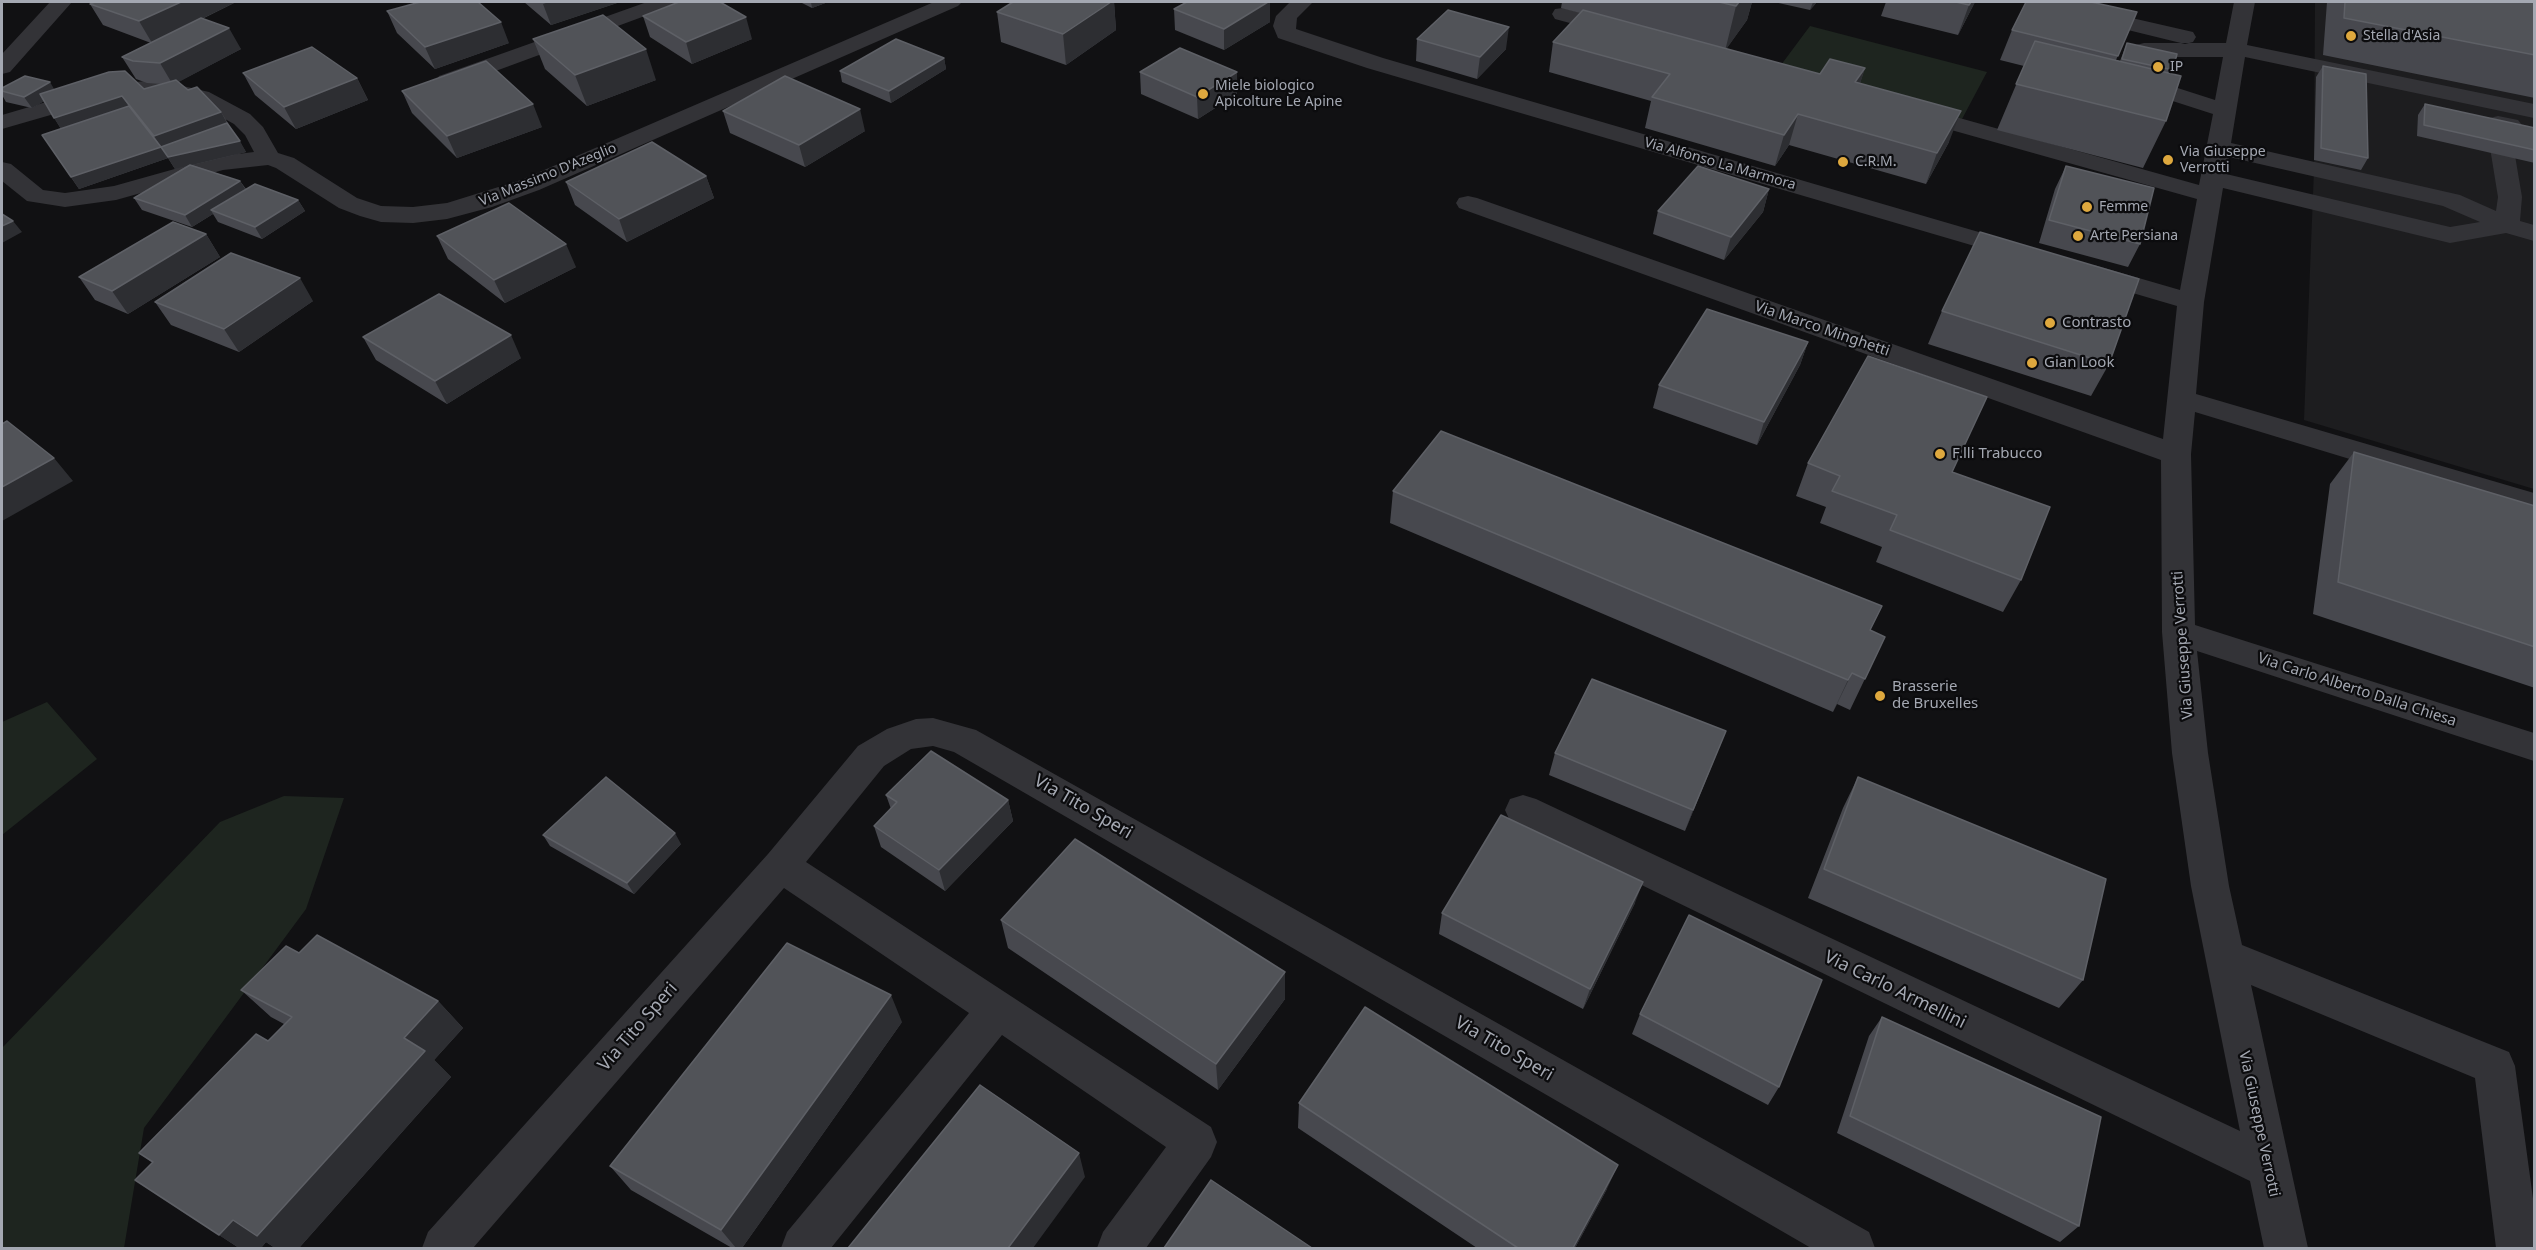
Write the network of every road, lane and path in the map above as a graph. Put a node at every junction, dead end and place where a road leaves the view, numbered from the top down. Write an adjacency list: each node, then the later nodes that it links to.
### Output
1 (61, 2): 11 (street)
2 (665, 2): 13 (street)
3 (951, 2): 19 (street, Via Massimo D'Azeglio)
4 (1302, 2): 28 (street, Via Alfonso La Marmora)
5 (2037, 2): 9 (street)
6 (2244, 2): 9 (street, Via Giuseppe Verrotti)
7 (1563, 14): 8 (street)
8 (1642, 37)
9 (2237, 49): 10 (street); 15 (street, Via Giuseppe Verrotti); 16 (street)
10 (2144, 50)
11 (2, 67)
12 (2134, 81): 15 (street)
13 (431, 87)
14 (1893, 107): 21 (street)
15 (2224, 110): 21 (street, Via Giuseppe Verrotti)
16 (2535, 111)
17 (2, 122): 19 (street)
18 (2535, 131): 22 (street)
19 (269, 158): 20 (street, Via Massimo D'Azeglio)
20 (2, 169)
21 (2213, 174): 24 (street); 26 (street); 28 (street, Via Giuseppe Verrotti)
22 (2522, 198): 24 (street)
23 (1468, 203): 30 (street, Via Marco Minghetti)
24 (2507, 225): 25 (street); 26 (street)
25 (2535, 233)
26 (2450, 235): 27 (street)
27 (2535, 251)
28 (2191, 302): 29 (street, Via Giuseppe Verrotti)
29 (2182, 399): 30 (street, Via Giuseppe Verrotti); 31 (street)
30 (2176, 454): 32 (street, Via Giuseppe Verrotti)
31 (2535, 504)
32 (2179, 632): 33 (street, Via Carlo Alberto Dalla Chiesa); 36 (street, Via Giuseppe Verrotti)
33 (2535, 747)
34 (1523, 810): 38 (street, Via Carlo Armellini)
35 (781, 865): 37 (street); 39 (street, Via Tito Speri); 42 (street, Via Tito Speri)
36 (2224, 956): 38 (street, Via Giuseppe Verrotti); 44 (street)
37 (997, 1010): 40 (street); 41 (street)
38 (2268, 1167): 43 (street, Via Giuseppe Verrotti)
39 (444, 1248)
40 (803, 1248)
41 (1119, 1248)
42 (1853, 1248)
43 (2286, 1248)
44 (2517, 1248)

